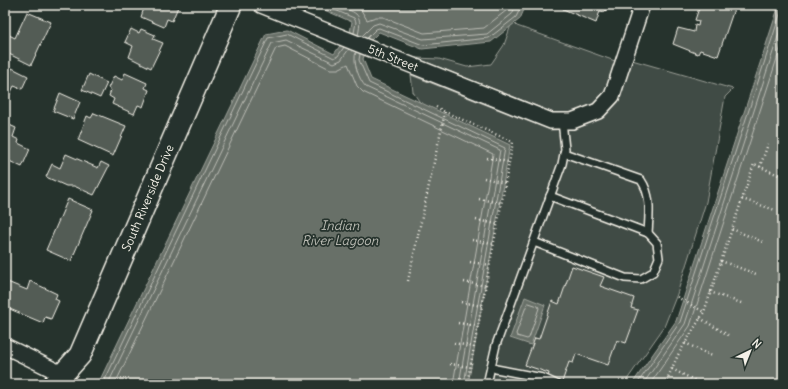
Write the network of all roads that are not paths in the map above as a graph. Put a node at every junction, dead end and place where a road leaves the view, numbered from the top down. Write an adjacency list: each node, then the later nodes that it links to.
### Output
1 (232, 5): 11 (street, South Riverside Drive)
2 (260, 5): 4 (street, 5th Street)
3 (642, 5): 4 (street)
4 (562, 121): 5 (lane)
5 (564, 153): 6 (lane); 7 (lane)
6 (550, 196): 7 (lane); 8 (lane)
7 (648, 233): 8 (lane)
8 (534, 242): 10 (lane)
9 (5, 346): 11 (street)
10 (491, 366): 12 (lane); 13 (lane)
11 (58, 379)
12 (487, 384)
13 (556, 384)

